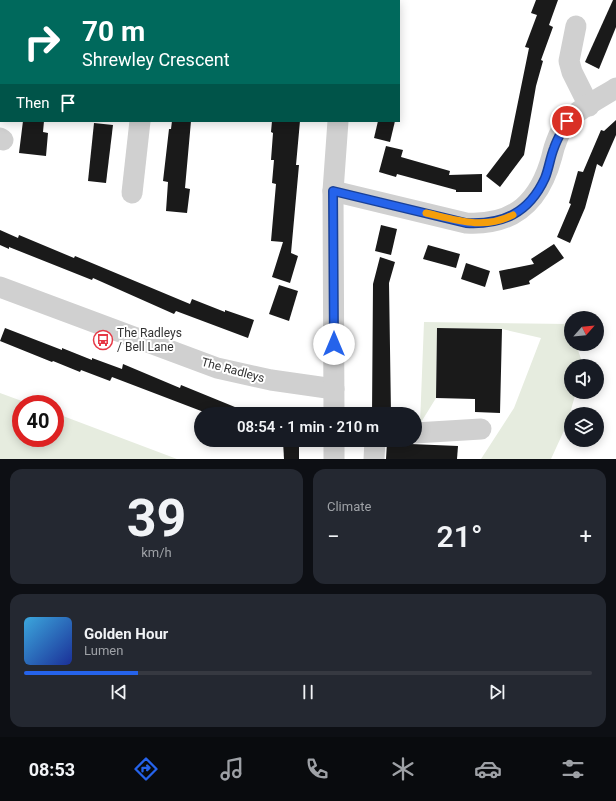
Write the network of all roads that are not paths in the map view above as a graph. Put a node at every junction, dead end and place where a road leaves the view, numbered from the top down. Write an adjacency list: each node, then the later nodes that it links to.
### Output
1 (576, 26): 3 (street)
2 (616, 88): 3 (street)
3 (589, 106): 6 (street)
4 (140, 122): 7 (street)
5 (338, 122): 6 (street)
6 (333, 191): 9 (street)
7 (132, 193)
8 (0, 287): 9 (street, The Radleys)
9 (334, 389): 10 (street)
10 (334, 407)
11 (481, 428): 12 (street)
12 (422, 433)
13 (334, 447): 15 (street)
14 (375, 447): 16 (street)
15 (334, 459)
16 (374, 459)

